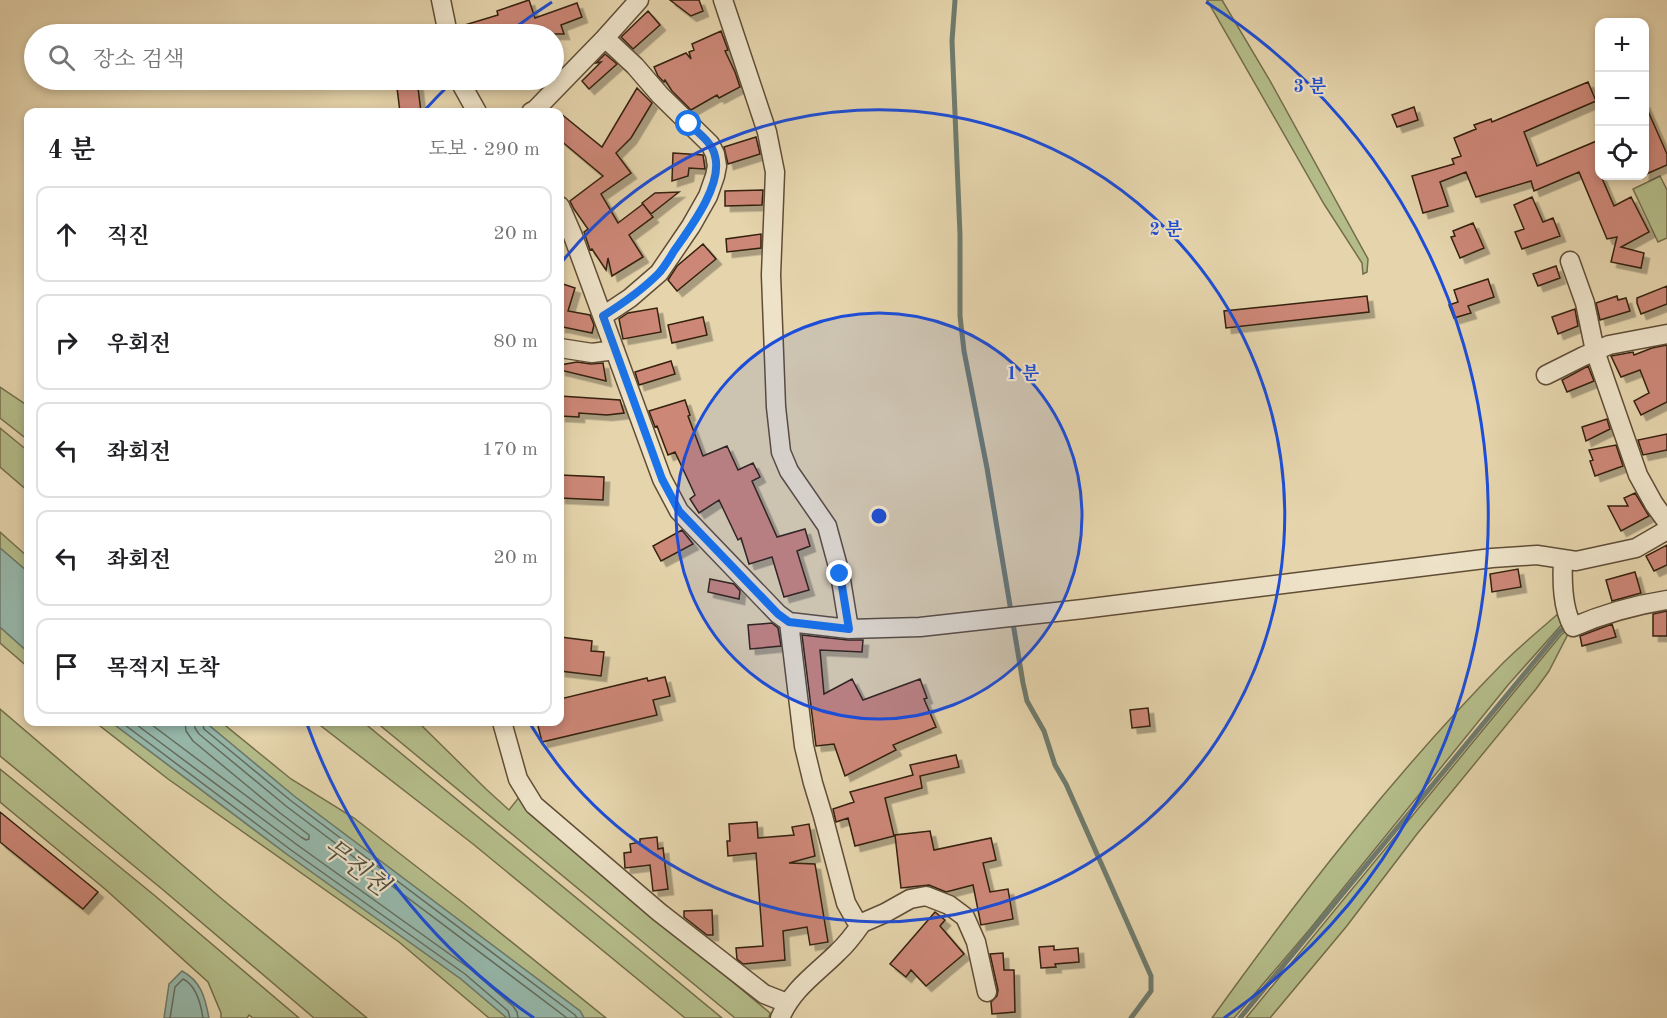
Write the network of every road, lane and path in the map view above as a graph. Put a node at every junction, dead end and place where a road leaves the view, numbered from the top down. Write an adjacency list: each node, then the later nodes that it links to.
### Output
1 (441, 0): 4 (street)
2 (639, 0): 5 (street)
3 (723, 0): 24 (street)
4 (446, 24)
5 (605, 38): 6 (street); 13 (street)
6 (564, 80)
7 (465, 90): 9 (street)
8 (554, 90): 10 (street)
9 (475, 108)
10 (537, 108)
11 (564, 215): 13 (street)
12 (1570, 261): 17 (street)
13 (603, 316): 16 (street)
14 (1667, 334): 17 (street)
15 (564, 349): 16 (street)
16 (615, 350): 23 (street)
17 (1595, 351): 18 (street); 19 (street)
18 (1546, 375)
19 (1667, 522)
20 (1667, 530): 21 (street)
21 (1563, 559): 22 (street); 24 (street)
22 (1667, 600)
23 (789, 622): 24 (street); 26 (street)
24 (849, 629)
25 (503, 726): 28 (street)
26 (862, 923): 27 (street); 28 (street)
27 (987, 992)
28 (783, 1011)

